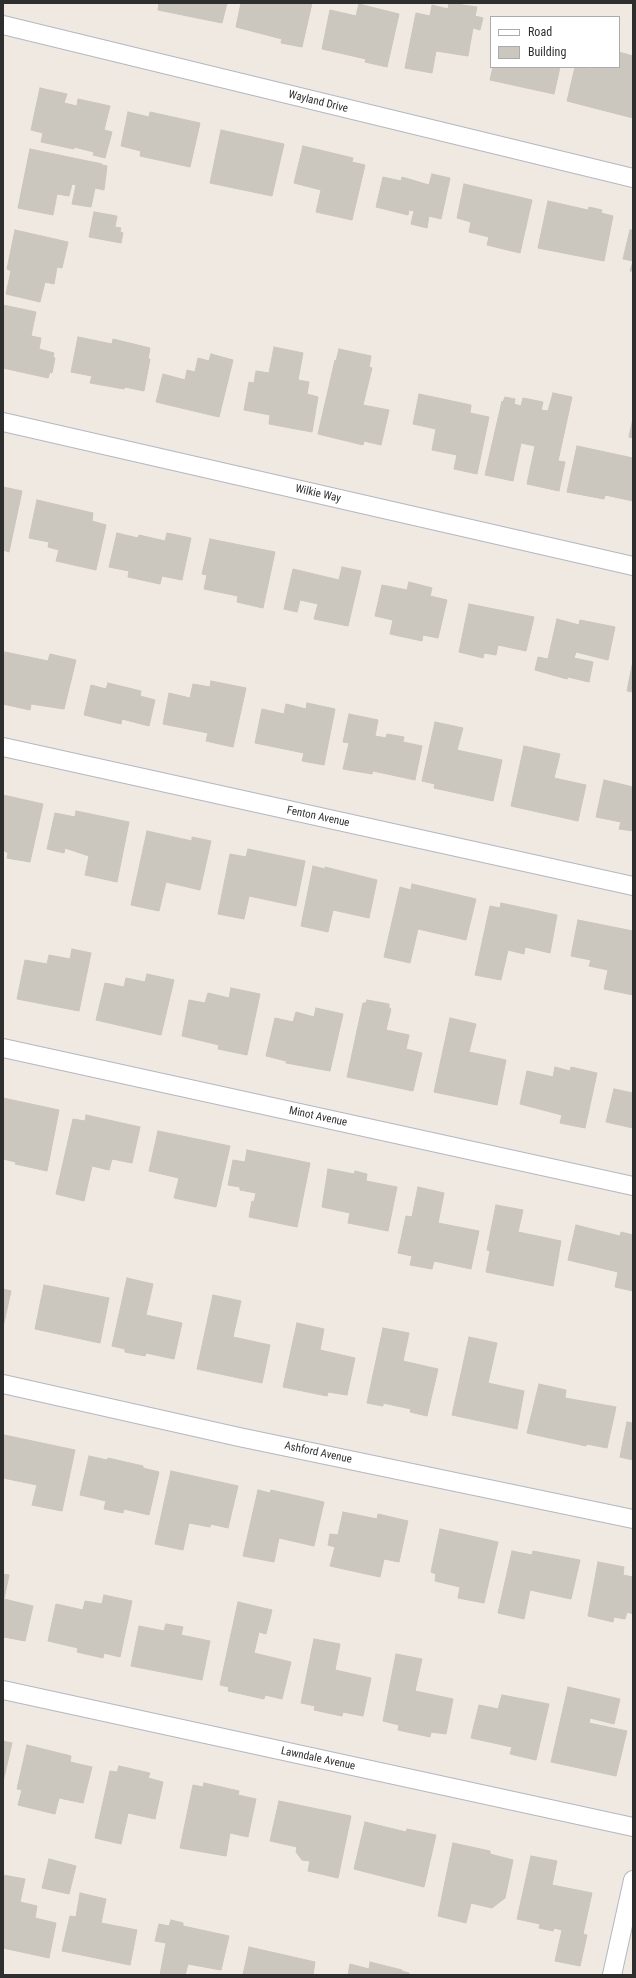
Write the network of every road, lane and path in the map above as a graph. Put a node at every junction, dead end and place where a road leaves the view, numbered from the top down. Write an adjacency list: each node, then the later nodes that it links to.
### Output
1 (3, 26): 2 (street, Wayland Drive)
2 (633, 178)
3 (3, 422): 4 (street, Wilkie Way)
4 (633, 566)
5 (3, 748): 6 (street, Fenton Avenue)
6 (633, 886)
7 (3, 1048): 8 (street, Minot Avenue)
8 (633, 1186)
9 (3, 1384): 10 (street, Ashford Avenue)
10 (633, 1519)
11 (3, 1690): 12 (street, Lawndale Avenue)
12 (633, 1827)
13 (633, 1880): 14 (street)
14 (612, 1975)

